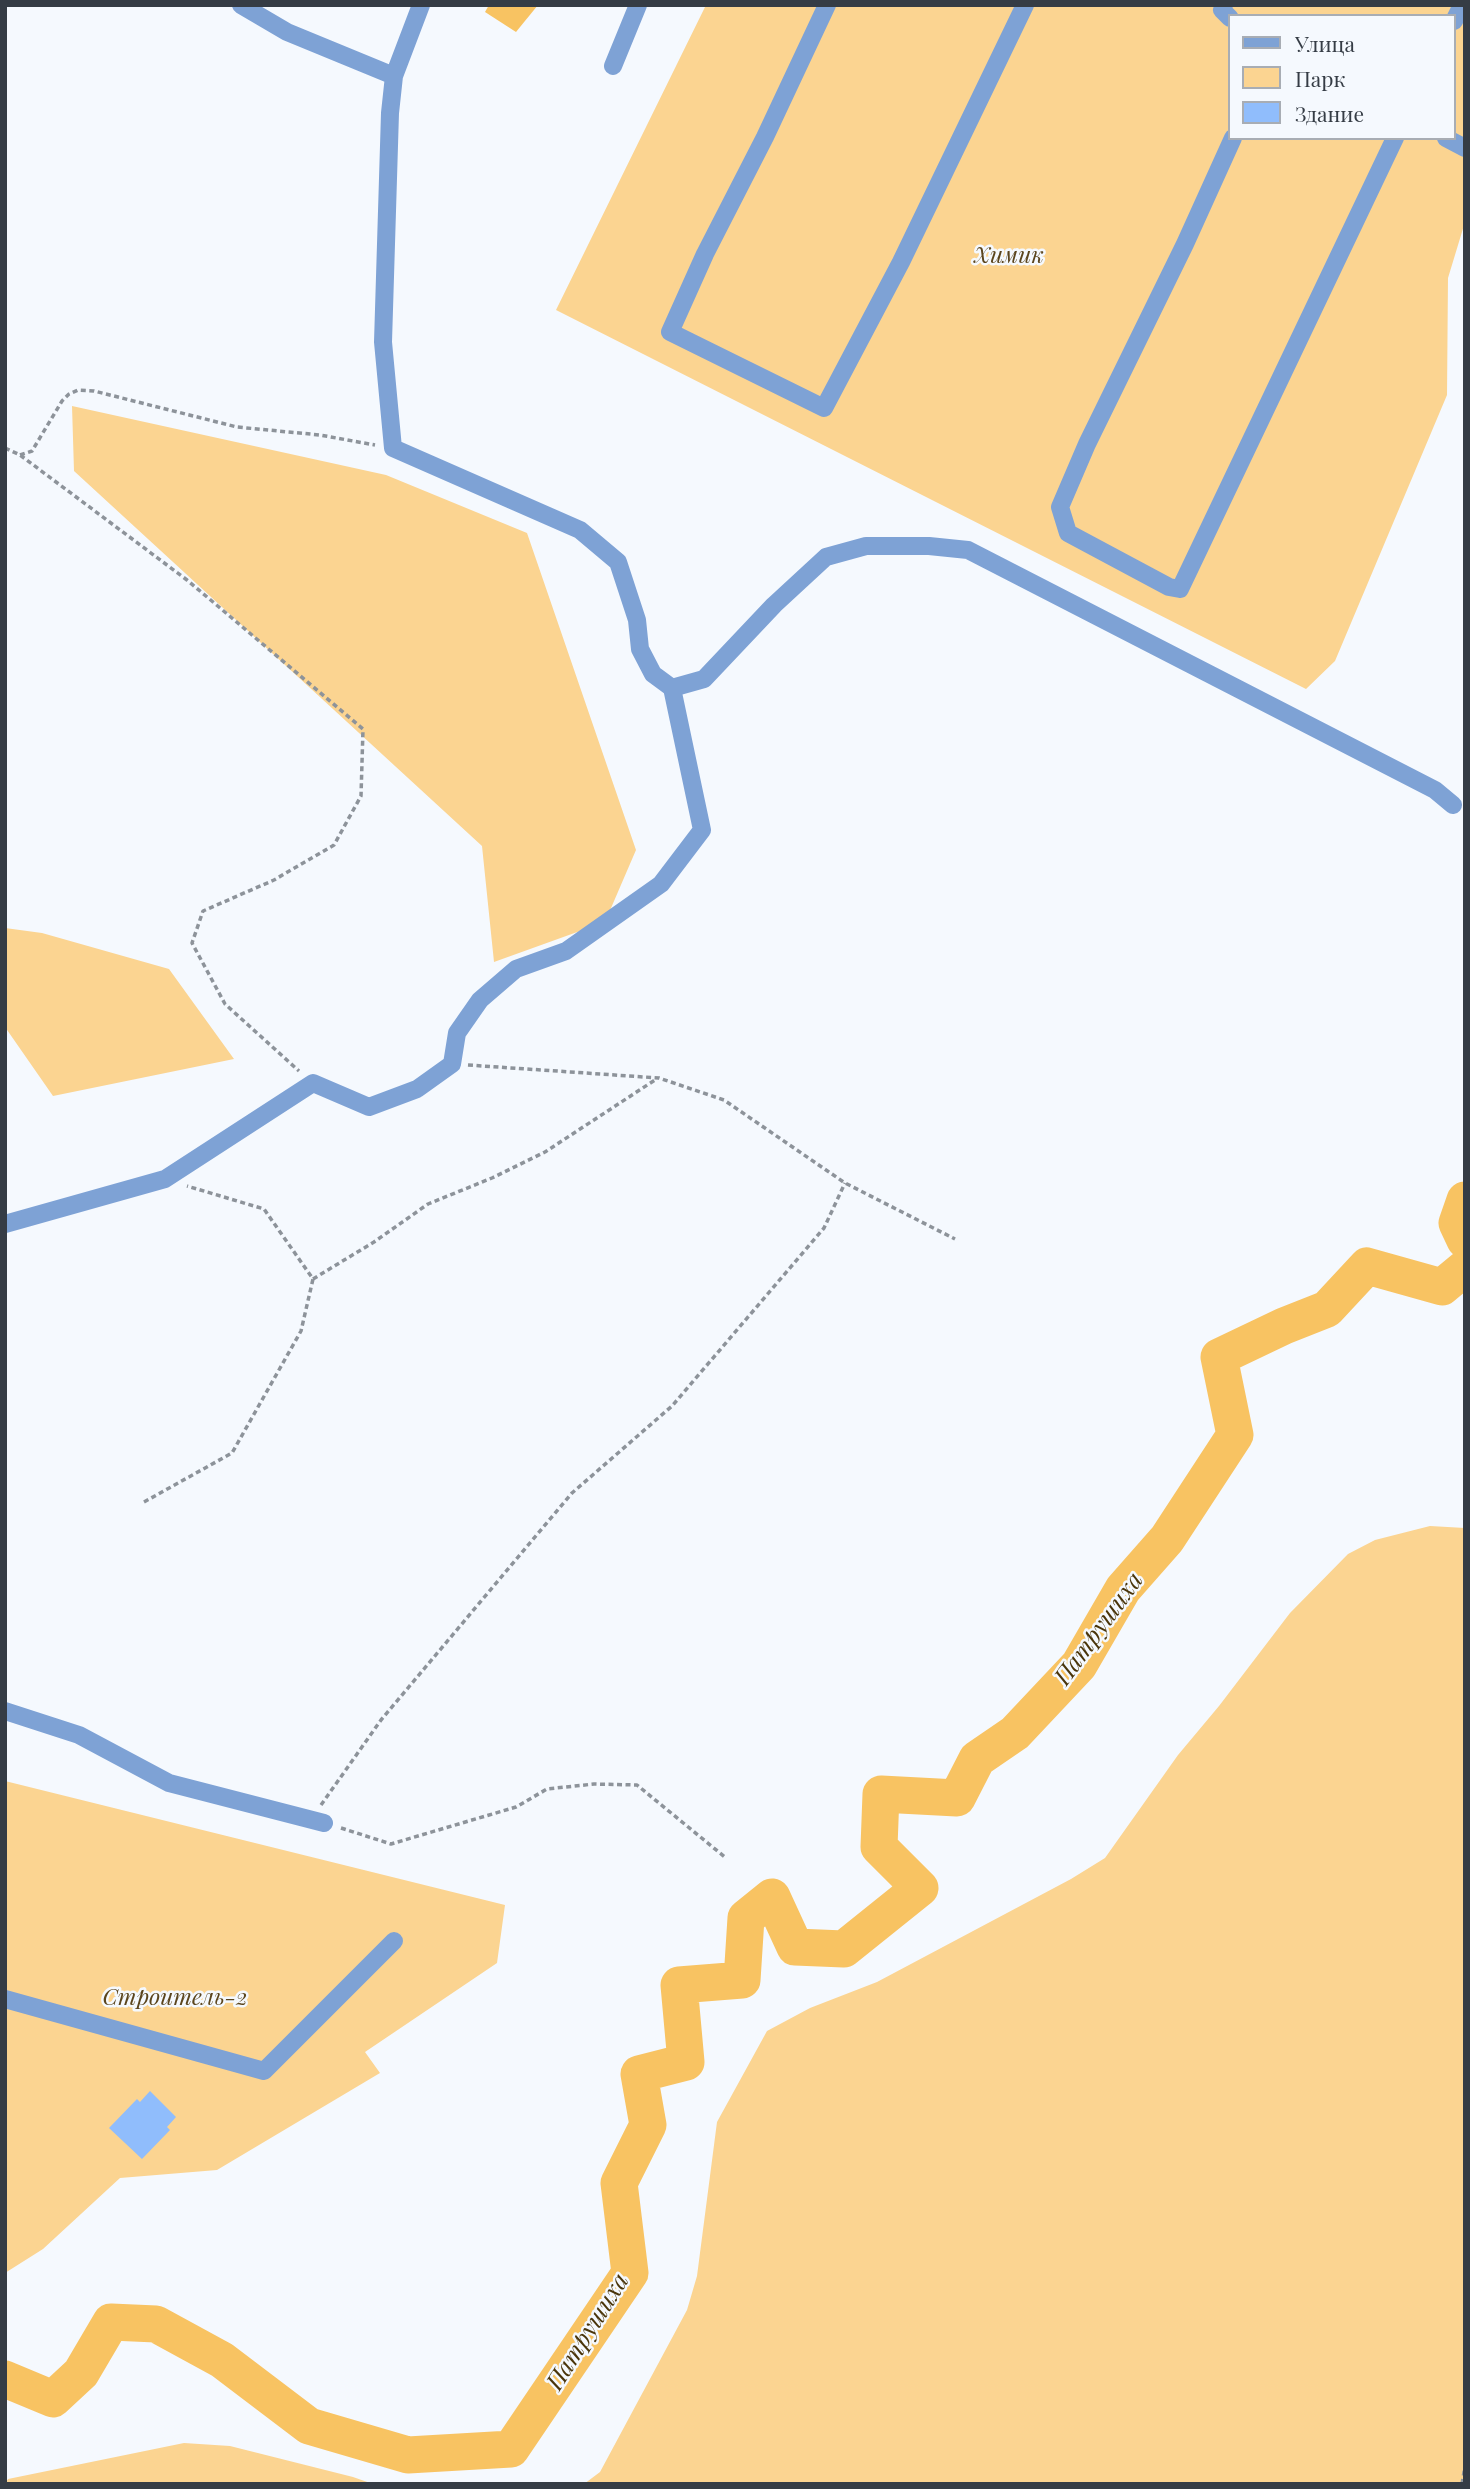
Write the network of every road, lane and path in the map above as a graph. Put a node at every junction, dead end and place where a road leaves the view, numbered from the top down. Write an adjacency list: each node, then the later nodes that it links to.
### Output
1 (242, 5): 7 (street)
2 (421, 5): 7 (street)
3 (638, 5): 6 (street)
4 (827, 5): 5 (street)
5 (1025, 5)
6 (613, 66)
7 (394, 76): 11 (street)
8 (1232, 140): 9 (street)
9 (1394, 140)
10 (5, 448): 12 (path)
11 (393, 448): 12 (path); 13 (street)
12 (20, 455): 17 (path)
13 (671, 688): 14 (street); 15 (street)
14 (1453, 805)
15 (452, 1064): 16 (path); 17 (street)
16 (659, 1078): 19 (path); 22 (path)
17 (313, 1083): 18 (street)
18 (165, 1180): 20 (street); 22 (path)
19 (845, 1183): 21 (path); 25 (path)
20 (5, 1224)
21 (955, 1239)
22 (313, 1279): 23 (path)
23 (144, 1502)
24 (5, 1711): 25 (street)
25 (318, 1821): 26 (path)
26 (726, 1858)
27 (394, 1941): 28 (street)
28 (5, 1999)
29 (1465, 2466): 30 (path)
30 (1462, 2484)

